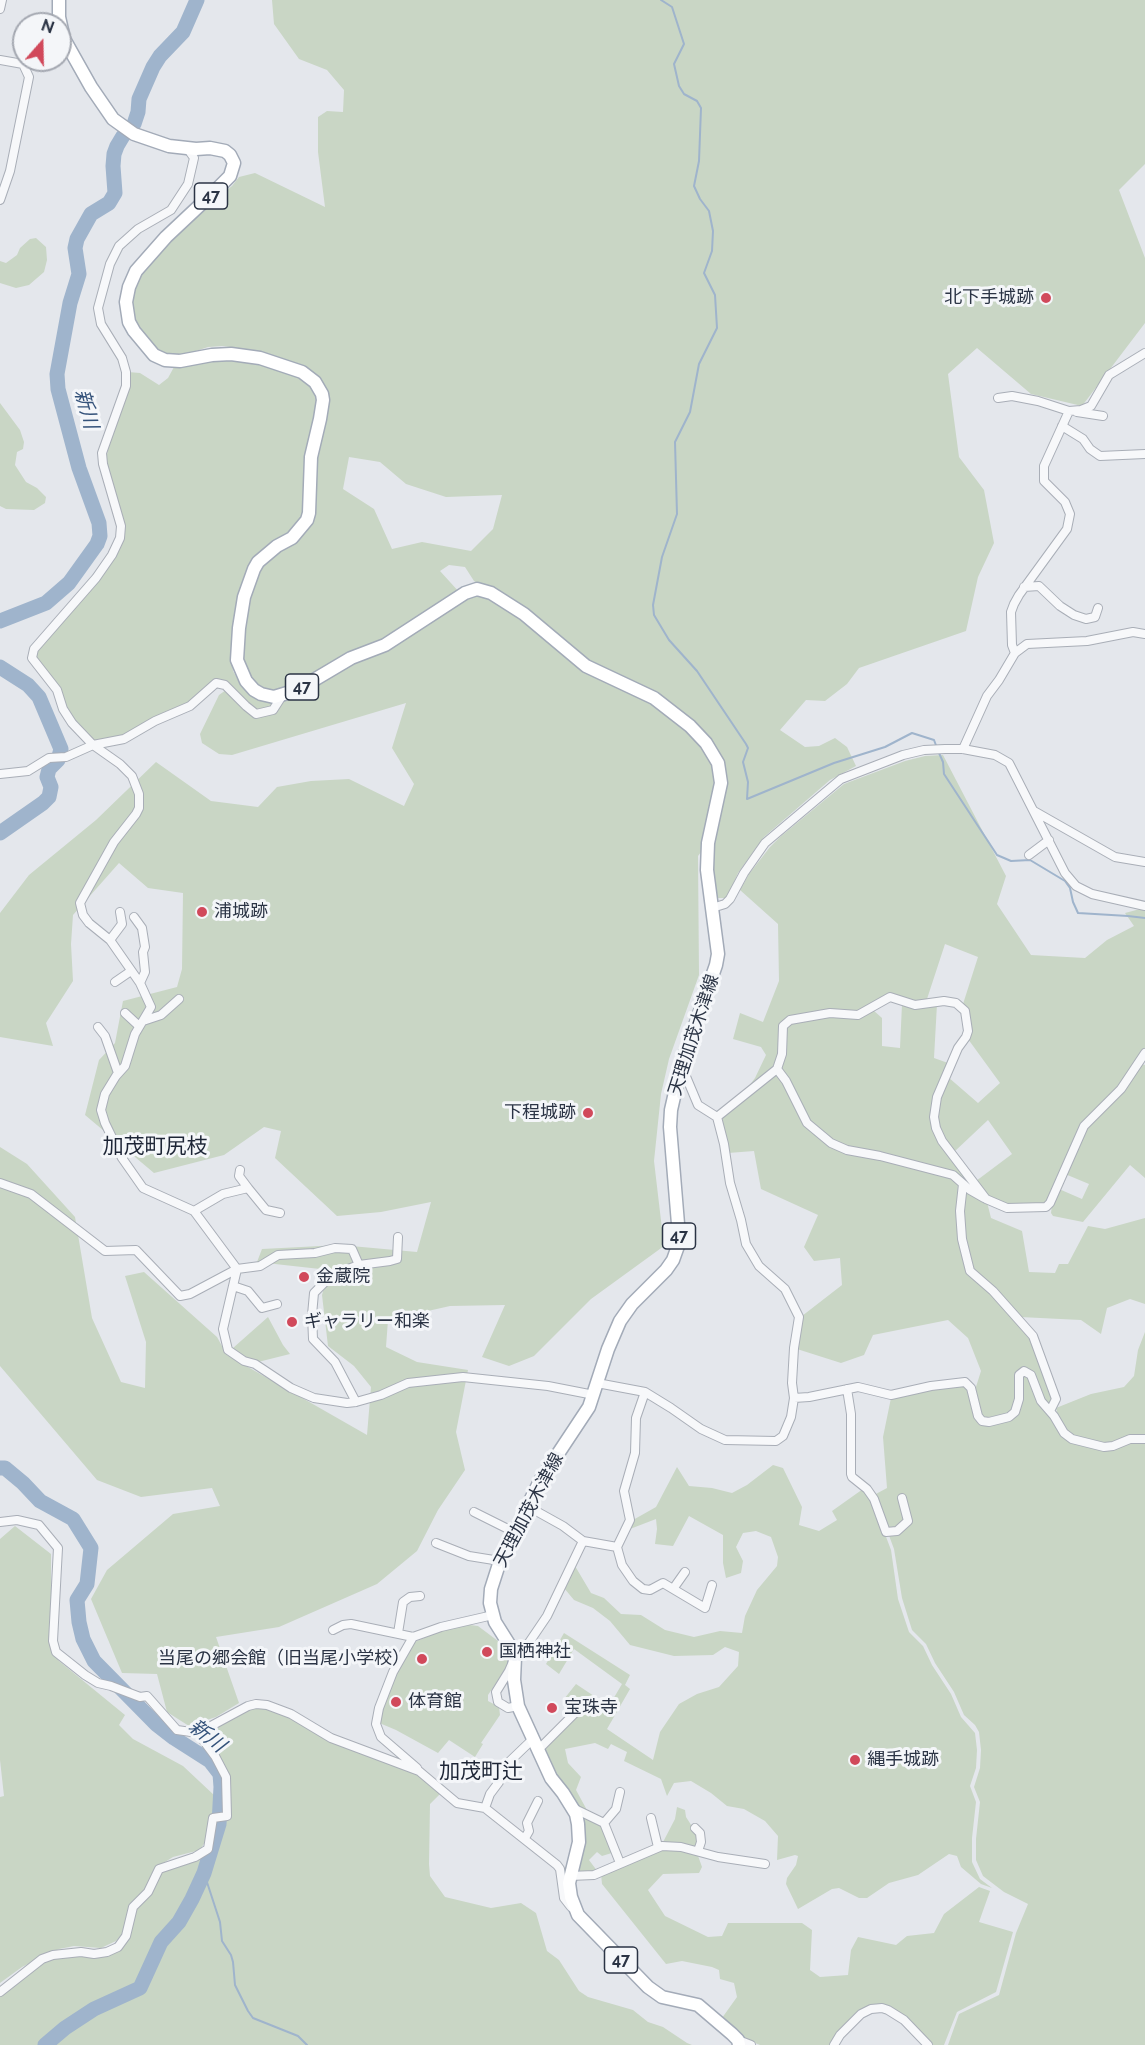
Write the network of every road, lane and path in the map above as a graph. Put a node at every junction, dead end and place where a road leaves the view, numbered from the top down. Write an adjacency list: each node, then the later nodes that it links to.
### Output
1 (2, 0): 3 (street)
2 (59, 0): 5 (main road, 47)
3 (0, 9)
4 (0, 60): 6 (street)
5 (187, 148): 17 (main road, 47); 18 (street)
6 (0, 200)
7 (1145, 353): 9 (street)
8 (998, 398): 9 (street)
9 (1069, 411): 10 (street); 11 (street)
10 (1103, 416)
11 (1062, 426): 12 (street); 13 (street)
12 (1145, 454)
13 (1024, 587): 14 (street); 16 (street)
14 (1098, 608)
15 (1145, 634): 16 (street)
16 (1015, 653): 19 (street)
17 (282, 696): 18 (street); 26 (main road, 天理加茂木津線 / 47)
18 (93, 745): 20 (street); 29 (street)
19 (963, 749): 21 (street); 26 (street)
20 (0, 774)
21 (1034, 811): 22 (street); 24 (street)
22 (1049, 840): 23 (street); 25 (street)
23 (1029, 855)
24 (1145, 862)
25 (1145, 906)
26 (712, 908): 38 (main road, 天理加茂木津線 / 47)
27 (120, 912): 29 (street)
28 (134, 917): 32 (street)
29 (110, 940): 30 (street)
30 (131, 971): 31 (street); 32 (street)
31 (115, 982)
32 (140, 983): 35 (street)
33 (179, 999): 35 (street)
34 (125, 1013): 35 (street)
35 (140, 1024): 40 (street)
36 (98, 1027): 40 (street)
37 (1145, 1053): 46 (street)
38 (681, 1066): 41 (street); 54 (main road, 天理加茂木津線 / 47)
39 (777, 1069): 41 (street); 44 (street); 46 (street)
40 (118, 1073): 47 (street)
41 (717, 1117): 57 (street)
42 (240, 1170): 45 (street)
43 (0, 1183): 51 (street)
44 (963, 1184): 46 (street); 59 (street)
45 (248, 1188): 47 (street); 48 (street)
46 (986, 1198)
47 (194, 1211): 51 (street)
48 (280, 1212)
49 (398, 1237): 50 (street)
50 (359, 1265): 51 (street); 58 (street)
51 (237, 1269): 52 (street)
52 (233, 1286): 53 (street); 58 (street)
53 (277, 1304)
54 (596, 1389): 56 (street); 58 (street); 62 (main road, 天理加茂木津線 / 47)
55 (847, 1389): 57 (street); 59 (street); 61 (street)
56 (645, 1392): 57 (street); 68 (street)
57 (794, 1398)
58 (357, 1402)
59 (1050, 1411): 60 (street)
60 (1145, 1438)
61 (902, 1498)
62 (527, 1506): 65 (main road, 天理加茂木津線 / 47); 66 (street)
63 (474, 1512): 65 (street)
64 (0, 1522): 81 (street)
65 (514, 1532): 69 (main road, 天理加茂木津線 / 47)
66 (583, 1541): 68 (street); 78 (street)
67 (436, 1543): 69 (street)
68 (618, 1547): 72 (street)
69 (500, 1562): 74 (main road, 天理加茂木津線 / 47)
70 (685, 1572): 72 (street)
71 (712, 1585): 72 (street)
72 (673, 1589)
73 (420, 1596): 76 (street)
74 (493, 1616): 77 (street); 78 (main road, 天理加茂木津線 / 47)
75 (333, 1630): 76 (street)
76 (398, 1633): 77 (street)
77 (413, 1637): 83 (street)
78 (515, 1657): 79 (main road, 天理加茂木津線 / 47); 79 (street)
79 (518, 1706): 82 (main road, 天理加茂木津線 / 47)
80 (581, 1707): 82 (street)
81 (198, 1733): 83 (street); 98 (street)
82 (536, 1744): 86 (main road, 天理加茂木津線 / 47); 87 (street)
83 (419, 1771): 87 (street)
84 (620, 1792): 89 (street)
85 (538, 1802): 91 (street)
86 (571, 1807): 89 (street); 96 (main road, 天理加茂木津線 / 47)
87 (485, 1808): 91 (street)
88 (651, 1818): 92 (street)
89 (604, 1823): 94 (street)
90 (695, 1828): 93 (street)
91 (525, 1838): 97 (street)
92 (658, 1847): 93 (street); 94 (street)
93 (698, 1851): 95 (street)
94 (620, 1863): 96 (street)
95 (765, 1864)
96 (570, 1876): 97 (main road, 天理加茂木津線 / 47)
97 (578, 1915): 99 (main road, 天理加茂木津線 / 47)
98 (0, 1992)
99 (739, 2043): 100 (street)
100 (751, 2045)
101 (834, 2045): 102 (street)
102 (928, 2045)

